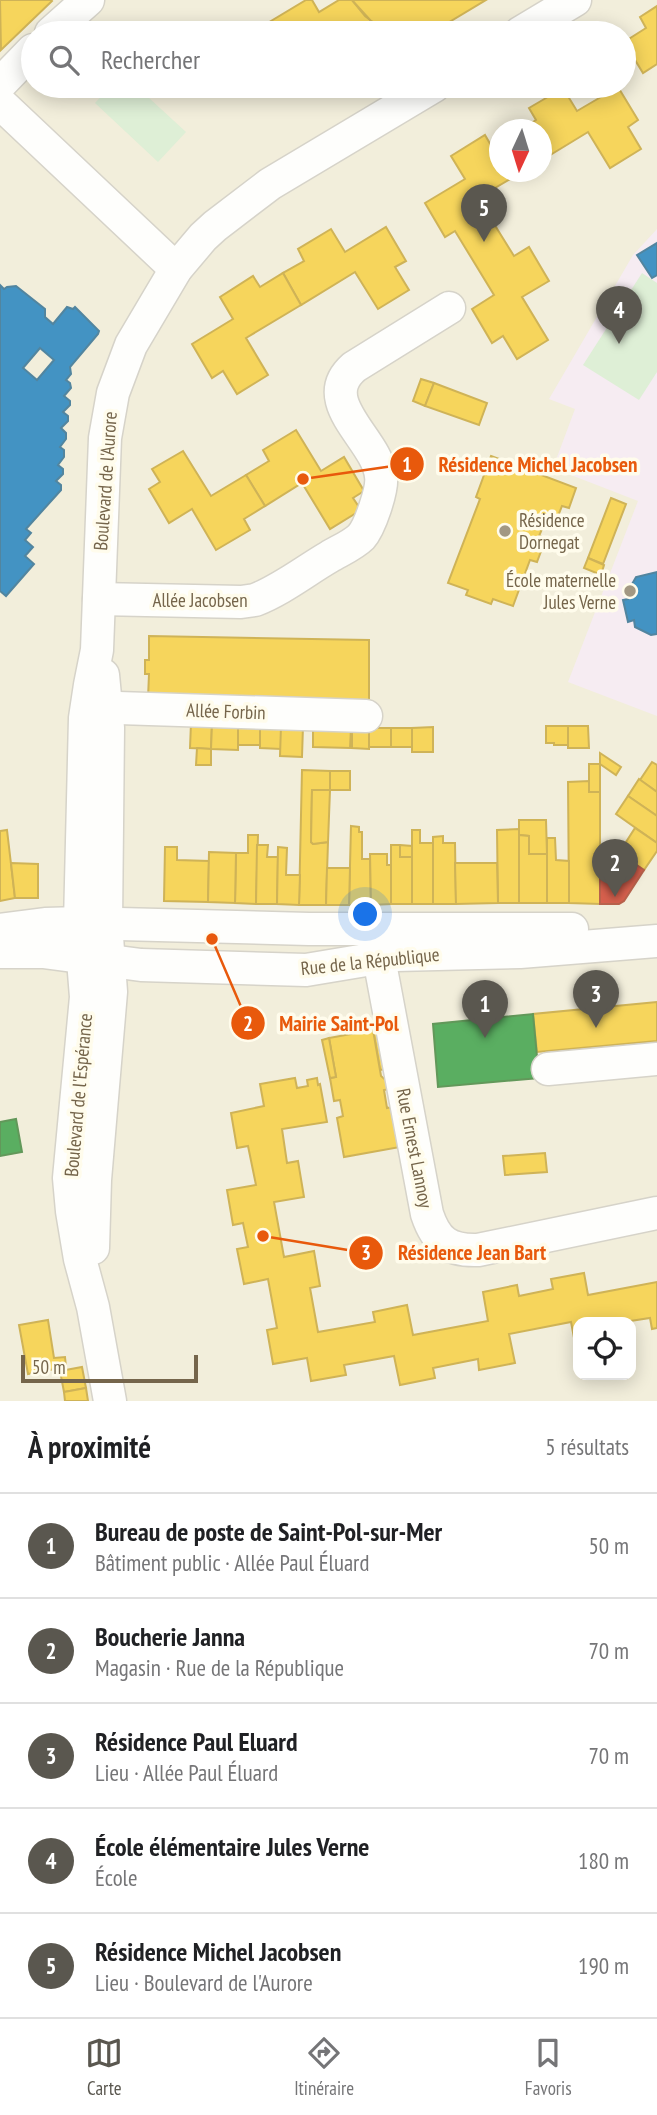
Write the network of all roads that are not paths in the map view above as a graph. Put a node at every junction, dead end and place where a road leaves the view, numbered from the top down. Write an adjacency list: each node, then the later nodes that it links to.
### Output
1 (88, 0): 3 (street)
2 (575, 0): 4 (street)
3 (64, 21)
4 (540, 21)
5 (21, 62): 6 (street)
6 (0, 84)
7 (413, 98): 9 (street, Boulevard de l'Aurore)
8 (0, 103): 9 (street)
9 (176, 269): 11 (street, Boulevard de l'Aurore)
10 (449, 308): 11 (street, Allée Jacobsen)
11 (99, 599): 12 (street, Boulevard de l'Aurore)
12 (97, 707): 13 (street, Allée Forbin); 16 (street, Boulevard de l'Aurore)
13 (366, 716)
14 (657, 925): 16 (street, Rue de la République)
15 (6, 937): 16 (street, Rue de la République)
16 (94, 941): 18 (street, Rue de la République); 22 (street, Boulevard de l'Espérance)
17 (657, 941): 18 (street, Rue de la République)
18 (379, 958): 21 (street, Rue Ernest Lannoy)
19 (657, 1059): 20 (street)
20 (548, 1069)
21 (657, 1213)
22 (110, 1401)

